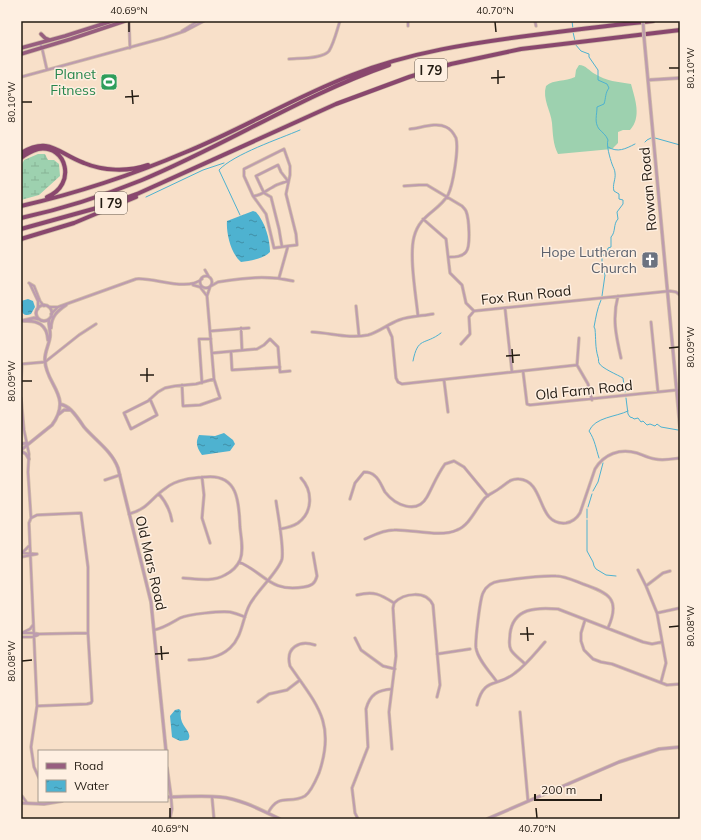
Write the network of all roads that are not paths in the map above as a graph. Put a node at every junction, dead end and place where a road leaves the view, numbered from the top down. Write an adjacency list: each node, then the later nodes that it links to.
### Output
1 (112, 21): 16 (main road)
2 (126, 21): 19 (main road)
3 (129, 21): 20 (street)
4 (198, 21): 14 (street)
5 (204, 21): 14 (street)
6 (340, 21): 23 (street)
7 (408, 21): 11 (street)
8 (535, 21): 12 (street)
9 (643, 21): 27 (street, Rowan Road, bridge)
10 (653, 21): 21 (highway, I 79)
11 (408, 26)
12 (536, 26)
13 (680, 30): 32 (highway, I 79)
14 (181, 31): 20 (street)
15 (41, 34): 16 (main road)
16 (51, 40): 17 (main road)
17 (41, 43): 18 (main road); 19 (street)
18 (21, 48)
19 (42, 48): 22 (main road); 24 (street)
20 (130, 48): 24 (street)
21 (445, 48): 31 (highway); 39 (highway, I 79)
22 (21, 54)
23 (289, 59)
24 (47, 70): 25 (street)
25 (21, 77)
26 (680, 78): 27 (street)
27 (648, 80): 55 (street, Rowan Road)
28 (410, 129): 37 (street)
29 (21, 154): 31 (highway)
30 (21, 158): 38 (highway)
31 (172, 158): 38 (highway)
32 (197, 167): 41 (highway, I 79); 42 (highway)
33 (288, 181): 35 (street); 35 (street); 36 (street); 43 (street)
34 (404, 186): 37 (street)
35 (264, 193): 36 (street); 44 (street)
36 (253, 196): 44 (street)
37 (447, 197): 40 (street); 45 (street)
38 (21, 206)
39 (21, 218)
40 (423, 219): 45 (street, Fox Run Road); 70 (street)
41 (21, 229)
42 (21, 239)
43 (288, 246): 44 (street); 48 (street)
44 (282, 247)
45 (448, 257): 66 (street, Fox Run Road)
46 (210, 277): 47 (street); 47 (street); 50 (street); 54 (street)
47 (202, 278): 51 (street); 53 (street)
48 (278, 278): 49 (street); 50 (street)
49 (293, 281)
50 (218, 282): 54 (street)
51 (190, 284): 52 (street); 59 (street)
52 (193, 285): 53 (street); 57 (street)
53 (202, 286): 54 (street)
54 (211, 286): 57 (street)
55 (667, 292): 56 (street, Fox Run Road); 58 (street, Fox Run Road); 102 (street, Rowan Road)
56 (680, 295)
57 (207, 296): 80 (street)
58 (618, 296): 64 (street, Fox Run Road); 90 (street)
59 (66, 305): 63 (street); 85 (street)
60 (44, 306): 62 (street); 65 (street); 65 (street)
61 (356, 306): 82 (street)
62 (49, 307): 63 (street); 68 (street)
63 (58, 307): 68 (street)
64 (505, 308): 66 (street, Fox Run Road); 96 (street)
65 (38, 309): 67 (street)
66 (474, 310): 86 (street)
67 (36, 313): 71 (street); 73 (street)
68 (51, 314): 72 (street)
69 (433, 314): 70 (street)
70 (418, 316): 77 (street)
71 (39, 319): 73 (street); 74 (street)
72 (49, 319): 74 (street); 85 (street)
73 (23, 321): 85 (street)
74 (43, 321): 85 (street)
75 (651, 322): 103 (street)
76 (96, 324): 91 (street)
77 (387, 326): 82 (street); 98 (street)
78 (241, 328): 79 (street); 80 (street); 87 (street)
79 (249, 328)
80 (211, 331): 83 (street)
81 (312, 332): 82 (street)
82 (359, 336)
83 (211, 338): 89 (street); 100 (street)
84 (579, 338): 92 (street)
85 (49, 342): 91 (street)
86 (461, 344)
87 (242, 350): 88 (street); 93 (street)
88 (231, 351): 89 (street); 93 (street)
89 (213, 353): 97 (street)
90 (621, 358)
91 (45, 362): 99 (street); 107 (street)
92 (577, 365): 95 (street); 106 (street)
93 (280, 367): 94 (street)
94 (290, 371)
95 (523, 371): 96 (street); 106 (street, Old Farm Road)
96 (512, 372): 98 (street)
97 (214, 379): 100 (street); 101 (street)
98 (444, 379): 109 (street)
99 (21, 382)
100 (202, 383): 101 (street)
101 (182, 385): 105 (street)
102 (677, 390): 103 (street, Old Farm Road); 111 (street, Rowan Road)
103 (658, 392): 106 (street, Old Farm Road)
104 (21, 398): 112 (street)
105 (150, 399): 105 (street)
106 (592, 400)
107 (60, 404): 108 (street, Old Mars Road); 110 (street)
108 (71, 410): 110 (street); 117 (street, Old Mars Road)
109 (448, 412)
110 (58, 416): 112 (street)
111 (680, 427)
112 (28, 443): 113 (street); 114 (street); 116 (street)
113 (21, 444)
114 (21, 451): 116 (street)
115 (680, 458): 122 (street)
116 (29, 459): 126 (street)
117 (120, 475): 120 (street); 125 (street, Old Mars Road)
118 (202, 477): 121 (street); 130 (street); 138 (street)
119 (301, 478): 128 (street)
120 (105, 480)
121 (158, 494): 125 (street); 127 (street)
122 (488, 496): 123 (street); 129 (street)
123 (350, 499)
124 (276, 501): 128 (street)
125 (129, 514): 153 (street, Old Mars Road)
126 (31, 518): 131 (street); 154 (street)
127 (172, 521)
128 (280, 529): 143 (street)
129 (365, 539)
130 (210, 543)
131 (29, 545): 132 (street); 133 (street)
132 (21, 553): 133 (street)
133 (30, 553): 135 (street); 135 (street)
134 (313, 553): 143 (street)
135 (30, 556): 137 (street); 139 (street)
136 (21, 557): 137 (street)
137 (25, 557): 139 (street)
138 (239, 562): 142 (street); 143 (street)
139 (30, 564): 151 (street)
140 (638, 570): 144 (street)
141 (670, 571): 144 (street)
142 (183, 578)
143 (267, 581): 149 (street)
144 (646, 586): 148 (street)
145 (357, 595): 146 (street)
146 (394, 603): 167 (street); 170 (street)
147 (680, 608): 148 (street)
148 (657, 613): 163 (street)
149 (245, 616): 153 (street); 168 (street)
150 (586, 620): 152 (street); 169 (street); 173 (street)
151 (33, 624): 155 (street); 156 (street)
152 (608, 628): 163 (street); 172 (street)
153 (154, 630): 183 (street, Old Mars Road)
154 (88, 632): 157 (street); 179 (street)
155 (22, 633): 156 (street)
156 (33, 633): 157 (street); 160 (street)
157 (39, 634): 160 (street)
158 (21, 637): 159 (street)
159 (27, 637): 160 (street); 164 (street)
160 (33, 637): 164 (street)
161 (355, 638): 170 (street)
162 (546, 642): 169 (street)
163 (662, 642): 173 (street)
164 (34, 644): 179 (street)
165 (315, 645): 171 (street)
166 (470, 649): 167 (street)
167 (437, 654): 176 (street)
168 (189, 660)
169 (524, 663): 172 (street)
170 (395, 669): 175 (street)
171 (300, 680): 177 (street); 192 (street)
172 (497, 682): 178 (street)
173 (661, 682): 174 (street)
174 (680, 684)
175 (392, 689): 182 (street); 196 (street)
176 (437, 697)
177 (258, 702)
178 (477, 705)
179 (37, 706): 185 (street)
180 (520, 712): 188 (street)
181 (680, 747): 188 (street)
182 (392, 749)
183 (166, 750)
184 (168, 775): 186 (street)
185 (38, 776)
186 (171, 797): 187 (street); 193 (street)
187 (212, 797): 192 (street); 194 (street)
188 (528, 801): 197 (street)
189 (44, 802): 191 (street)
190 (21, 803): 191 (street); 191 (street)
191 (27, 803)
192 (268, 813): 195 (street)
193 (170, 819)
194 (214, 819)
195 (280, 819)
196 (358, 819)
197 (487, 819)

